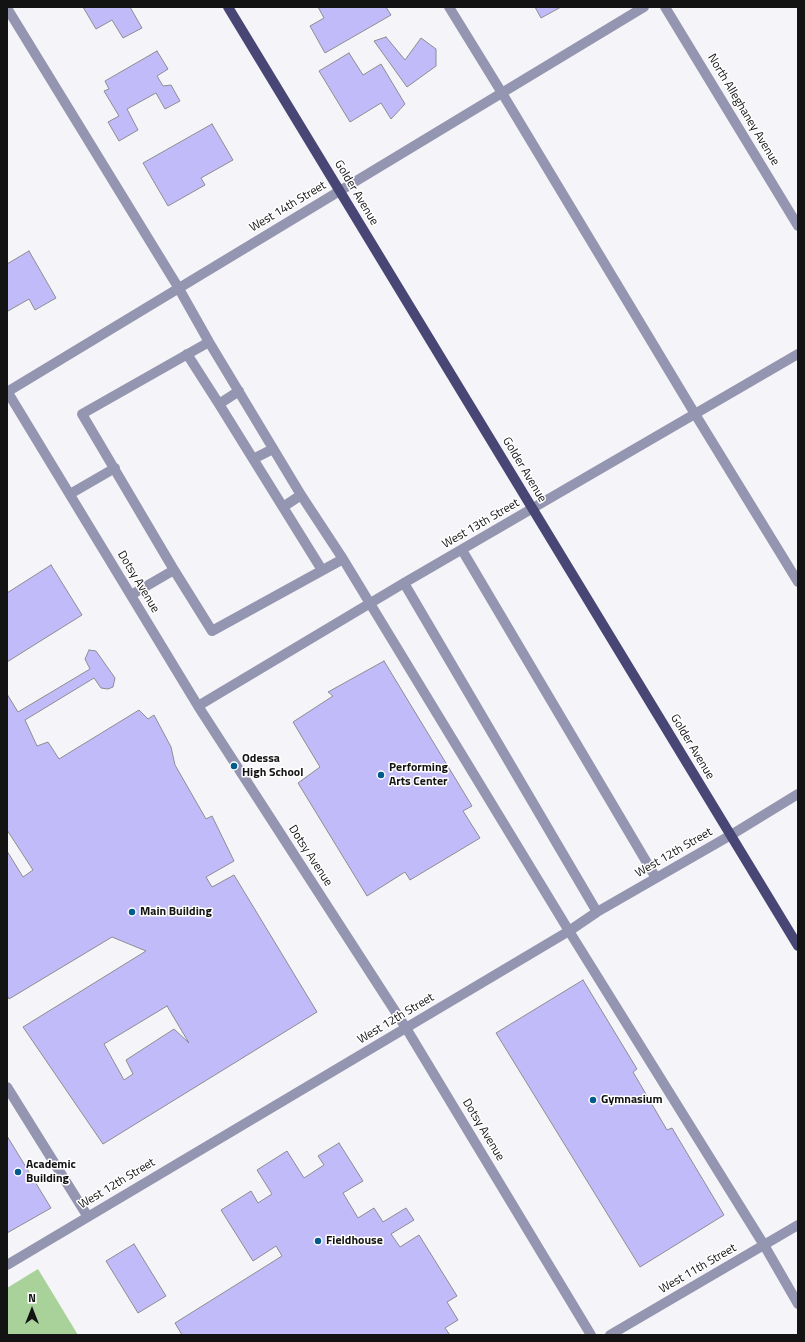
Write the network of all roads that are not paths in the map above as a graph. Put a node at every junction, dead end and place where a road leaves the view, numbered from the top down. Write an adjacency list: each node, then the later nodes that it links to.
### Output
1 (228, 7): 7 (main road, Golder Avenue)
2 (449, 7): 6 (street)
3 (644, 7): 6 (street, West 14th Street)
4 (665, 7): 8 (street, North Alleghaney Avenue)
5 (7, 8): 9 (street)
6 (502, 92): 7 (street, West 14th Street); 16 (street)
7 (339, 191): 9 (street, West 14th Street); 23 (main road, Golder Avenue)
8 (798, 226)
9 (178, 287): 10 (street); 13 (street, West 14th Street)
10 (209, 342): 11 (street); 14 (street)
11 (186, 354): 15 (street); 19 (street)
12 (798, 354): 16 (street, West 13th Street)
13 (7, 391): 20 (street, Dotsy Avenue)
14 (239, 391): 15 (street); 17 (street)
15 (219, 404): 18 (street)
16 (695, 414): 23 (street, West 13th Street); 28 (street)
17 (273, 449): 18 (street); 21 (street)
18 (253, 459): 22 (street)
19 (115, 468): 20 (street); 26 (street)
20 (70, 494): 30 (street, Dotsy Avenue)
21 (301, 495): 22 (street); 25 (street)
22 (283, 507): 27 (street)
23 (532, 509): 24 (street, West 13th Street); 34 (main road, Golder Avenue)
24 (462, 550): 29 (street, West 13th Street); 35 (street)
25 (343, 559): 27 (street); 31 (street)
26 (174, 570): 27 (street); 30 (street)
27 (322, 570)
28 (798, 582)
29 (404, 583): 31 (street, West 13th Street); 36 (street)
30 (131, 595): 32 (street, Dotsy Avenue)
31 (369, 604): 32 (street, West 13th Street); 37 (street)
32 (198, 706): 39 (street, Dotsy Avenue)
33 (798, 794): 34 (street, West 12th Street)
34 (731, 835): 35 (street, West 12th Street); 38 (main road, Golder Avenue)
35 (656, 878): 36 (street, West 12th Street)
36 (597, 912): 37 (street, West 12th Street)
37 (569, 931): 39 (street, West 12th Street); 43 (street)
38 (798, 946)
39 (406, 1028): 41 (street, West 12th Street); 46 (street, Dotsy Avenue)
40 (7, 1087): 41 (street)
41 (88, 1217): 44 (street, West 12th Street)
42 (798, 1225): 43 (street, West 11th Street)
43 (764, 1245): 45 (street); 47 (street, West 11th Street)
44 (7, 1265)
45 (798, 1304)
46 (591, 1335)
47 (610, 1335)

